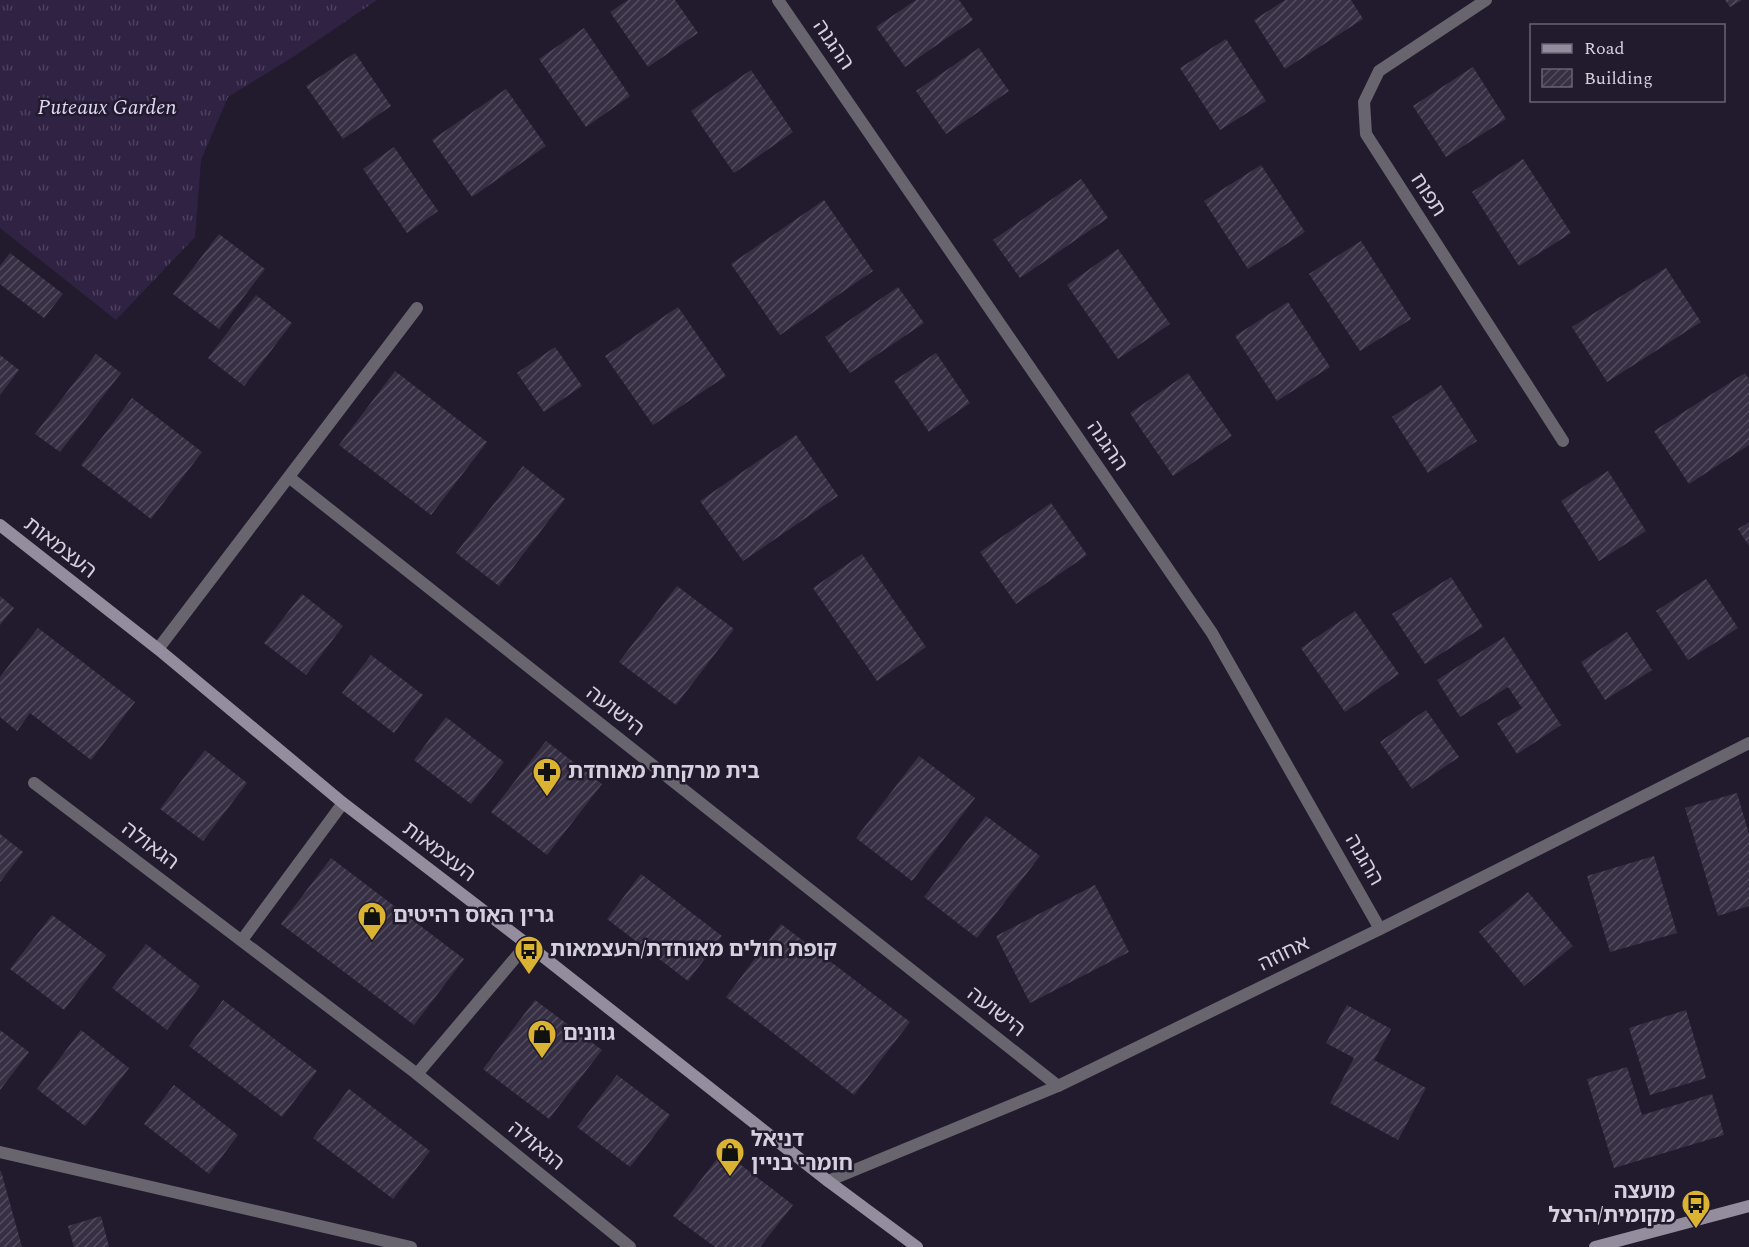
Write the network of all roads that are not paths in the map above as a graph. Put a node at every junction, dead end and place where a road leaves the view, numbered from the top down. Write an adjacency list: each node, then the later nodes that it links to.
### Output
1 (1486, 0): 4 (street, תפוח)
2 (781, 1): 11 (street, ההגנה)
3 (417, 308): 5 (street)
4 (1563, 441)
5 (290, 478): 7 (street); 15 (street, הישועה)
6 (0, 525): 7 (street, העצמאות)
7 (158, 649): 10 (street, העצמאות)
8 (1749, 743): 11 (street, אחוזה)
9 (34, 783): 12 (street, הגאולה)
10 (343, 803): 12 (street); 13 (street, העצמאות)
11 (1380, 928): 15 (street, אחוזה)
12 (242, 940): 14 (street, הגאולה)
13 (527, 944): 14 (street); 17 (street, העצמאות)
14 (417, 1074): 20 (street, הגאולה)
15 (1058, 1086): 17 (street, אחוזה)
16 (0, 1152): 19 (street)
17 (828, 1181): 21 (street, העצמאות)
18 (1749, 1206): 22 (street)
19 (411, 1247)
20 (630, 1247)
21 (917, 1247)
22 (1595, 1247)

